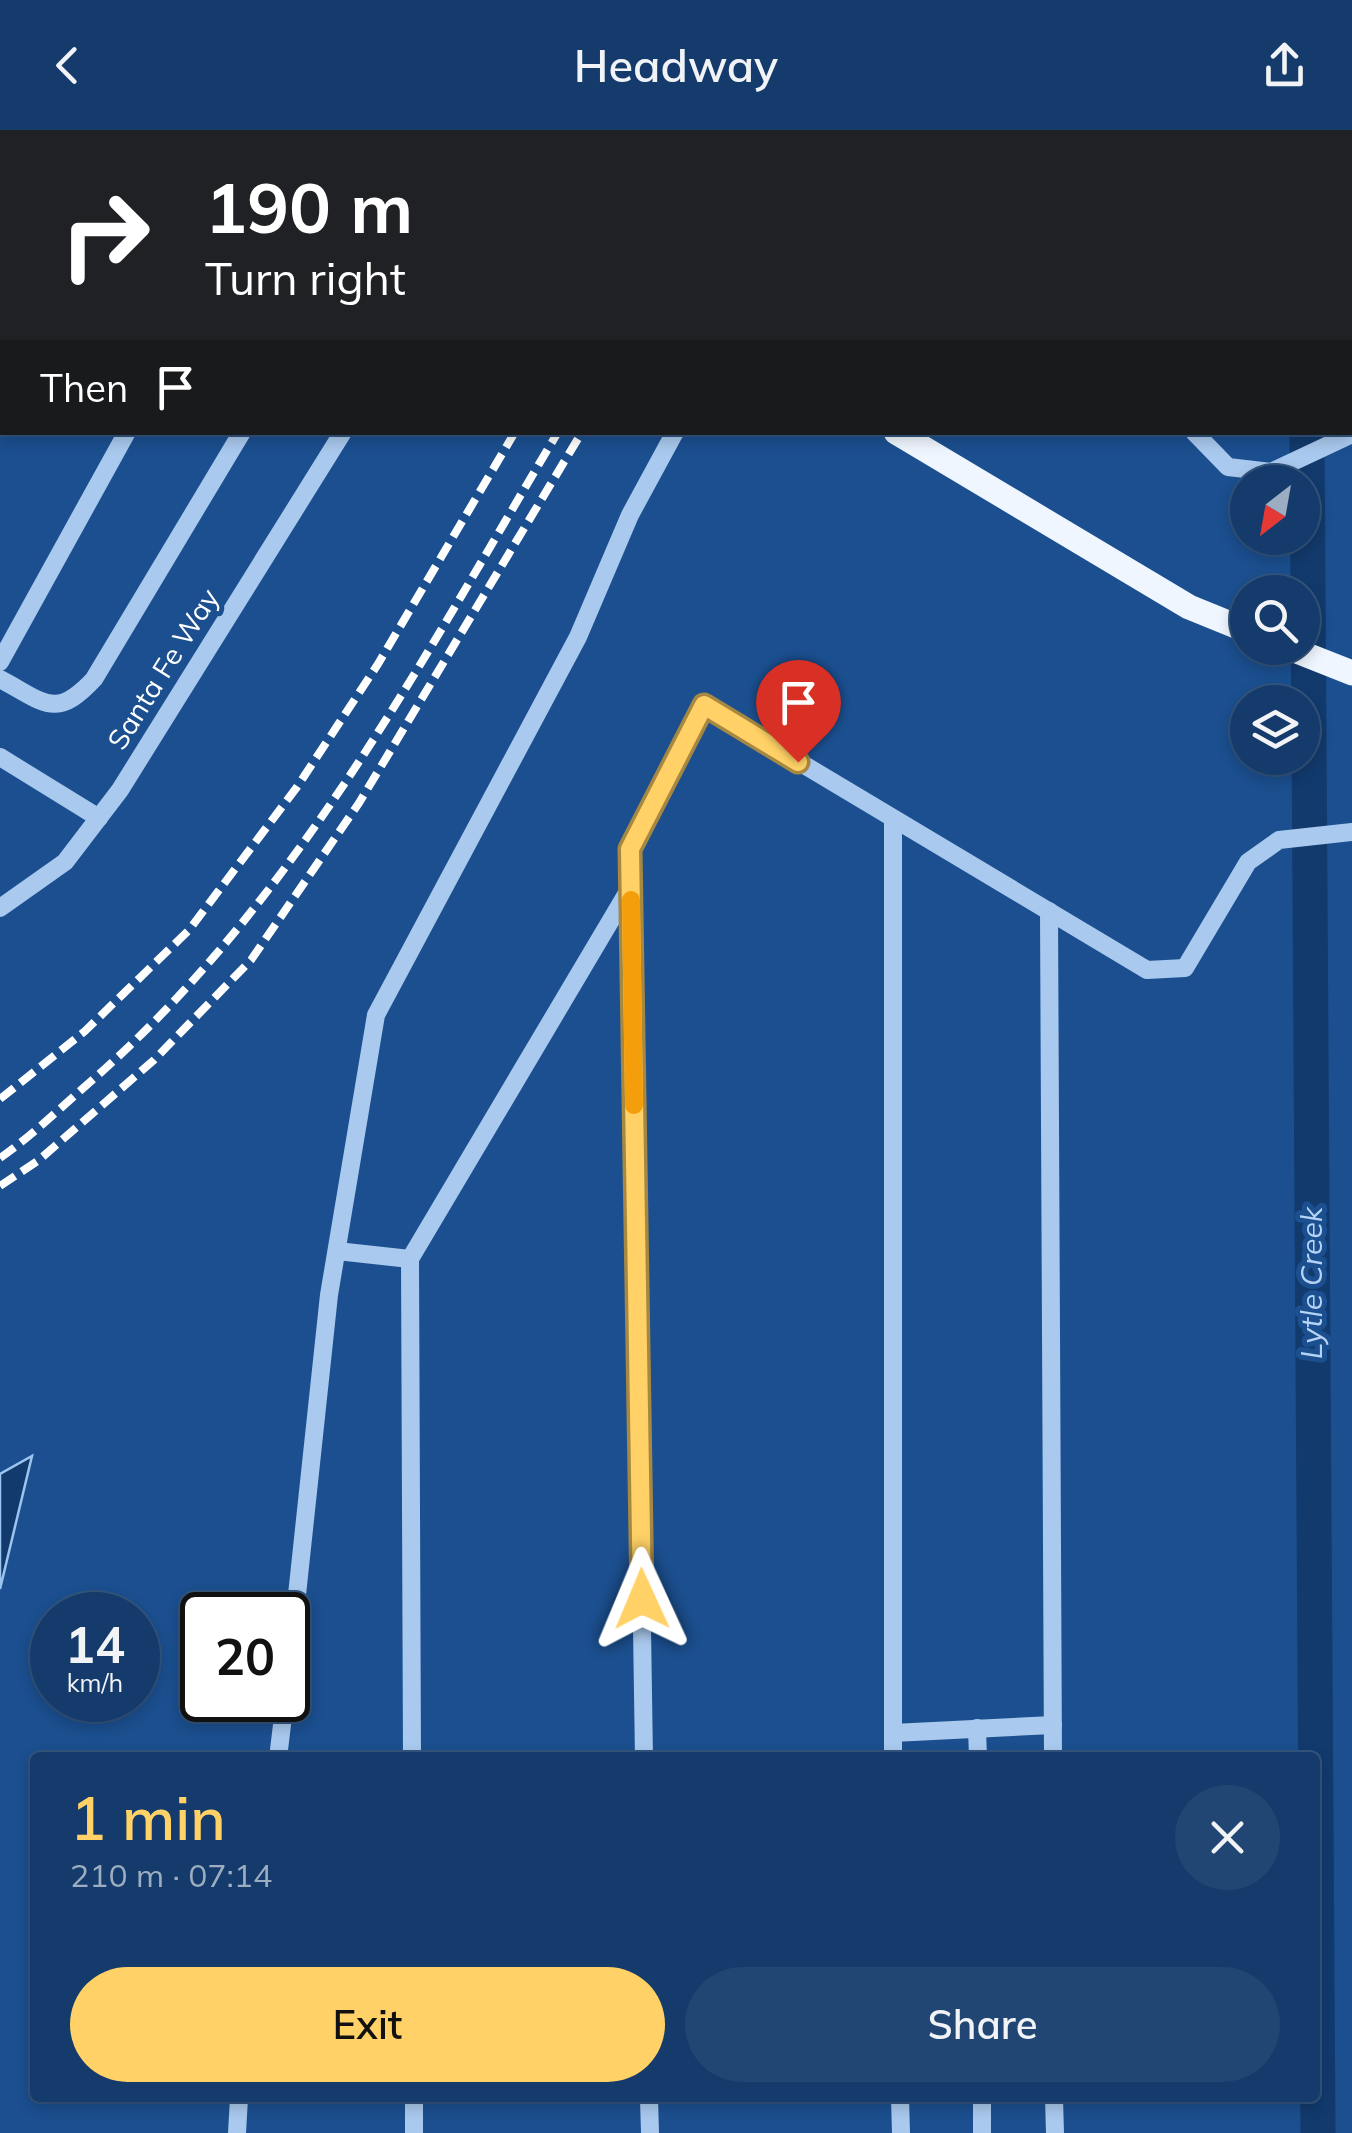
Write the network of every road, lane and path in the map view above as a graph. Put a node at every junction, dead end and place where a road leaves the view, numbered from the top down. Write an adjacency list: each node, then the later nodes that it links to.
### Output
1 (126, 435): 10 (street)
2 (240, 435): 12 (street)
3 (341, 435): 14 (street, Santa Fe Way)
4 (674, 435): 20 (street)
5 (901, 435): 8 (main road)
6 (1197, 435): 7 (street)
7 (1350, 435)
8 (1230, 624)
9 (1320, 660): 11 (main road)
10 (0, 662)
11 (1352, 672)
12 (0, 679)
13 (0, 758): 14 (street)
14 (99, 818): 18 (street, Santa Fe Way)
15 (893, 820): 17 (street); 19 (street); 26 (street)
16 (1352, 832): 19 (street)
17 (630, 888): 21 (street); 29 (street)
18 (0, 908)
19 (1049, 911): 24 (street)
20 (337, 1251): 21 (street); 22 (street)
21 (410, 1259): 28 (street)
22 (298, 1592)
23 (282, 1722): 27 (street)
24 (1053, 1725): 25 (street); 32 (street)
25 (977, 1728): 26 (street); 31 (street)
26 (892, 1733): 30 (street)
27 (279, 1752)
28 (412, 1752)
29 (644, 1752)
30 (892, 1752)
31 (978, 1752)
32 (1053, 1752)
33 (239, 2102): 39 (street)
34 (414, 2102): 40 (street)
35 (649, 2102): 41 (street)
36 (900, 2102): 42 (street)
37 (982, 2102): 43 (street)
38 (1054, 2102): 44 (street)
39 (237, 2133)
40 (414, 2133)
41 (650, 2133)
42 (901, 2133)
43 (982, 2133)
44 (1055, 2133)

